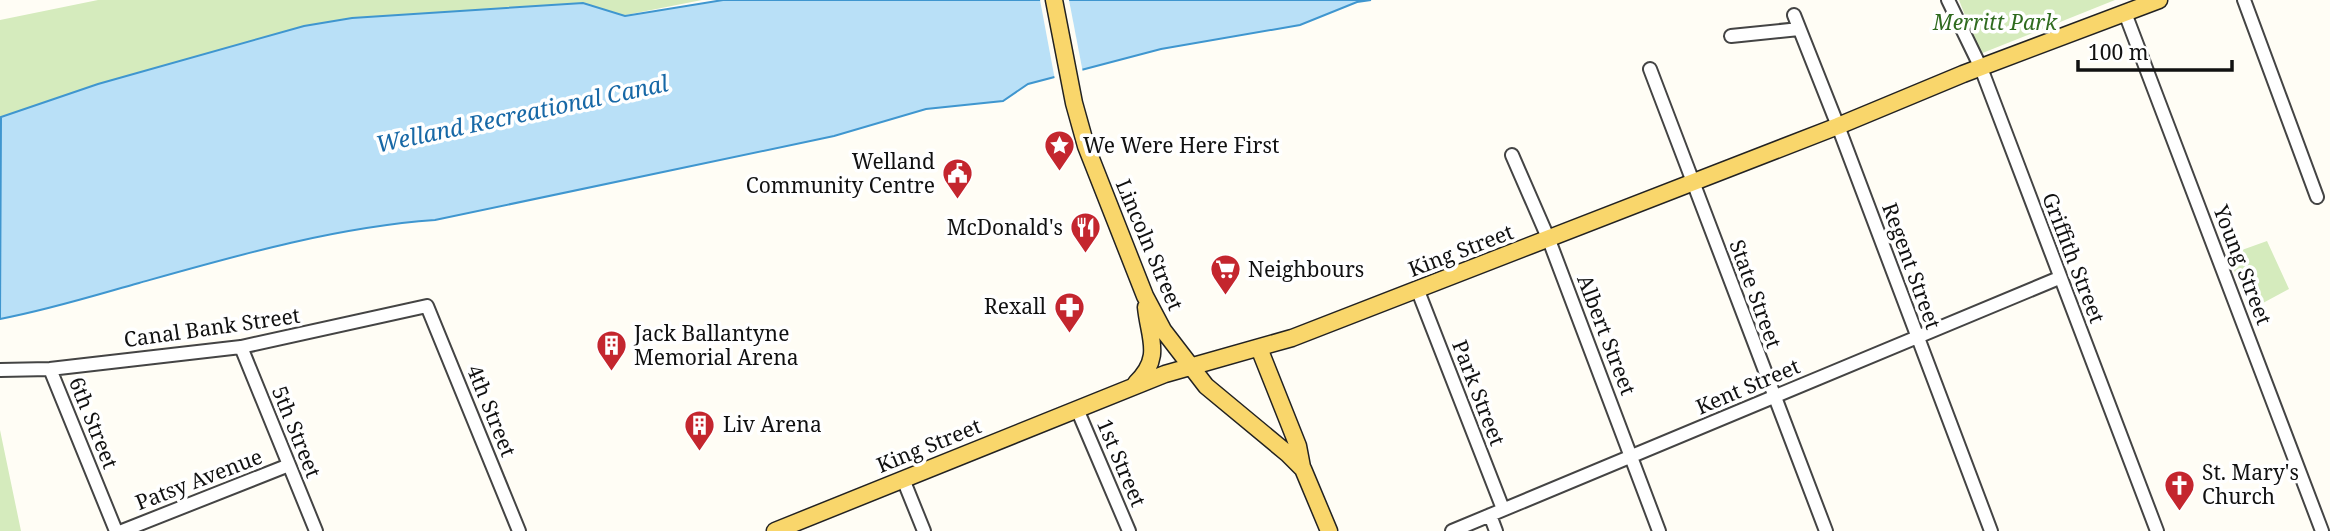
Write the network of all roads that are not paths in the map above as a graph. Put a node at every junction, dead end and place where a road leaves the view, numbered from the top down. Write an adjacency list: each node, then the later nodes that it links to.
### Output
1 (1054, 0): 18 (main road, Lincoln Street)
2 (1948, 0): 9 (street, Griffith Street)
3 (2159, 0): 5 (main road, King Street)
4 (2244, 0): 14 (street)
5 (2125, 13): 9 (main road, King Street); 35 (street, Young Street)
6 (1794, 15): 7 (street, Regent Street)
7 (1799, 29): 8 (street); 11 (street, Regent Street)
8 (1731, 36)
9 (1981, 68): 11 (main road, King Street); 16 (street, Griffith Street)
10 (1650, 69): 13 (street, State Street)
11 (1838, 126): 13 (main road, King Street); 20 (street, Regent Street)
12 (1512, 155): 15 (street, Albert Street)
13 (1694, 183): 15 (main road, King Street); 27 (street, State Street)
14 (2317, 197)
15 (1549, 240): 17 (main road, King Street); 29 (street, Albert Street)
16 (2059, 278): 20 (street, Kent Street); 49 (street, Griffith Street)
17 (1418, 291): 22 (main road, King Street); 33 (street, Park Street)
18 (1146, 296): 23 (main road, Lincoln Street); 26 (main road)
19 (427, 306): 21 (street, Canal Bank Street); 39 (street, 4th Street)
20 (1917, 337): 27 (street, Kent Street); 48 (street, Regent Street)
21 (241, 347): 24 (street, Canal Bank Street); 30 (street, 5th Street)
22 (1259, 348): 23 (main road, King Street); 31 (main road)
23 (1190, 366): 26 (main road, King Street); 31 (main road, Lincoln Street)
24 (50, 369): 25 (street, Canal Bank Street); 36 (street, 6th Street)
25 (0, 370)
26 (1132, 387): 28 (main road, King Street)
27 (1773, 397): 29 (street, Kent Street); 47 (street, State Street)
28 (1077, 409): 32 (main road, King Street); 42 (street, 1st Street)
29 (1631, 456): 33 (street, Kent Street); 46 (street, Albert Street)
30 (289, 465): 37 (street, Patsy Avenue); 38 (street, 5th Street)
31 (1303, 469): 43 (main road, Lincoln Street)
32 (903, 479): 40 (main road, King Street); 41 (street)
33 (1503, 509): 34 (street, Kent Street)
34 (1490, 515): 44 (street, Kent Street); 45 (street)
35 (2321, 528)
36 (116, 531)
37 (122, 531)
38 (316, 531)
39 (519, 531)
40 (775, 531)
41 (924, 531)
42 (1129, 531)
43 (1329, 531)
44 (1452, 531)
45 (1496, 531)
46 (1659, 531)
47 (1826, 531)
48 (1991, 531)
49 (2157, 531)

